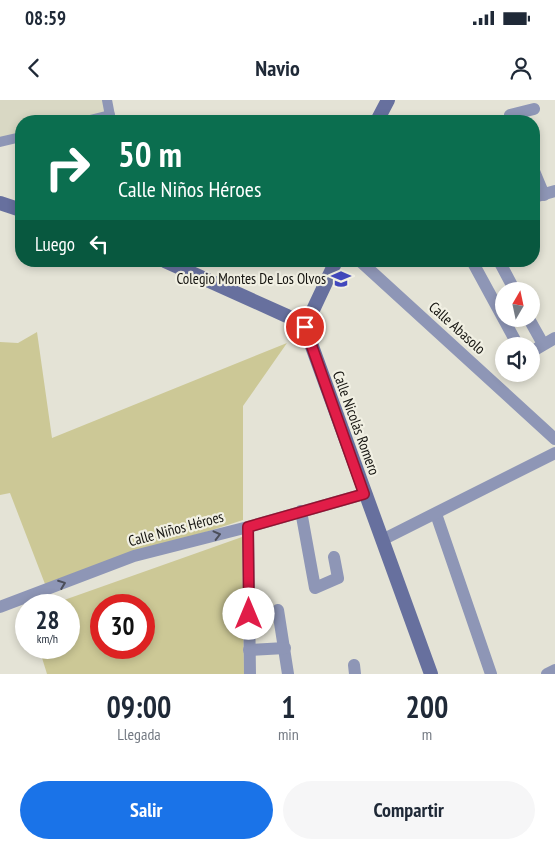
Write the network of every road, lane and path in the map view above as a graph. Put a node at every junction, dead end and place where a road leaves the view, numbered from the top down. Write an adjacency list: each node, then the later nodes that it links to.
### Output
1 (107, 100): 4 (street)
2 (388, 100): 5 (main road)
3 (534, 109): 6 (street)
4 (110, 115)
5 (380, 115)
6 (510, 115)
7 (15, 138): 8 (street)
8 (0, 142)
9 (0, 203): 10 (main road)
10 (15, 208)
11 (178, 267): 17 (main road)
12 (333, 267): 17 (main road)
13 (367, 267): 23 (street, Calle Abasolo)
14 (475, 267): 19 (street)
15 (502, 267): 16 (street)
16 (510, 282)
17 (305, 327): 25 (main road, Calle Nicolás Romero)
18 (534, 328): 21 (street)
19 (513, 337)
20 (555, 338): 21 (street)
21 (543, 344): 22 (street)
22 (540, 346)
23 (555, 439)
24 (555, 453): 27 (street)
25 (364, 494): 26 (street, Calle Niños Héroes); 29 (main road, Calle Nicolás Romero)
26 (301, 511): 28 (street, Calle Niños Héroes); 30 (street)
27 (436, 514): 29 (street); 39 (street)
28 (248, 527): 31 (street, Calle Niños Héroes, one-way to 28); 34 (street)
29 (382, 540): 38 (main road, Calle Nicolás Romero)
30 (334, 557)
31 (0, 606)
32 (278, 610): 33 (street)
33 (284, 648): 34 (street); 37 (street)
34 (249, 650): 36 (street)
35 (555, 670): 40 (street)
36 (250, 674)
37 (288, 674)
38 (431, 674)
39 (491, 674)
40 (547, 674)

